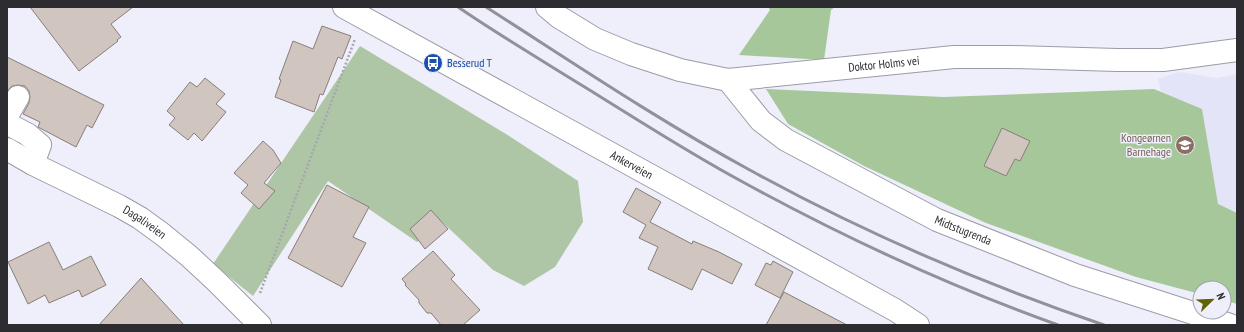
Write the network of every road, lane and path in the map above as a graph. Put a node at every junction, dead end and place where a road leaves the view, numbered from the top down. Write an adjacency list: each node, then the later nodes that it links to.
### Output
1 (344, 7): 13 (street, Ankerveien)
2 (547, 7): 5 (street, Doktor Holms vei)
3 (356, 39): 11 (path)
4 (1237, 50): 5 (street, Doktor Holms vei)
5 (728, 80): 14 (street, Midtstugrenda)
6 (18, 97): 7 (street)
7 (7, 116)
8 (7, 121): 10 (street)
9 (7, 149): 10 (street, Dagaliveien)
10 (33, 164): 12 (street, Dagaliveien)
11 (260, 293)
12 (260, 325)
13 (918, 325)
14 (1230, 325)

